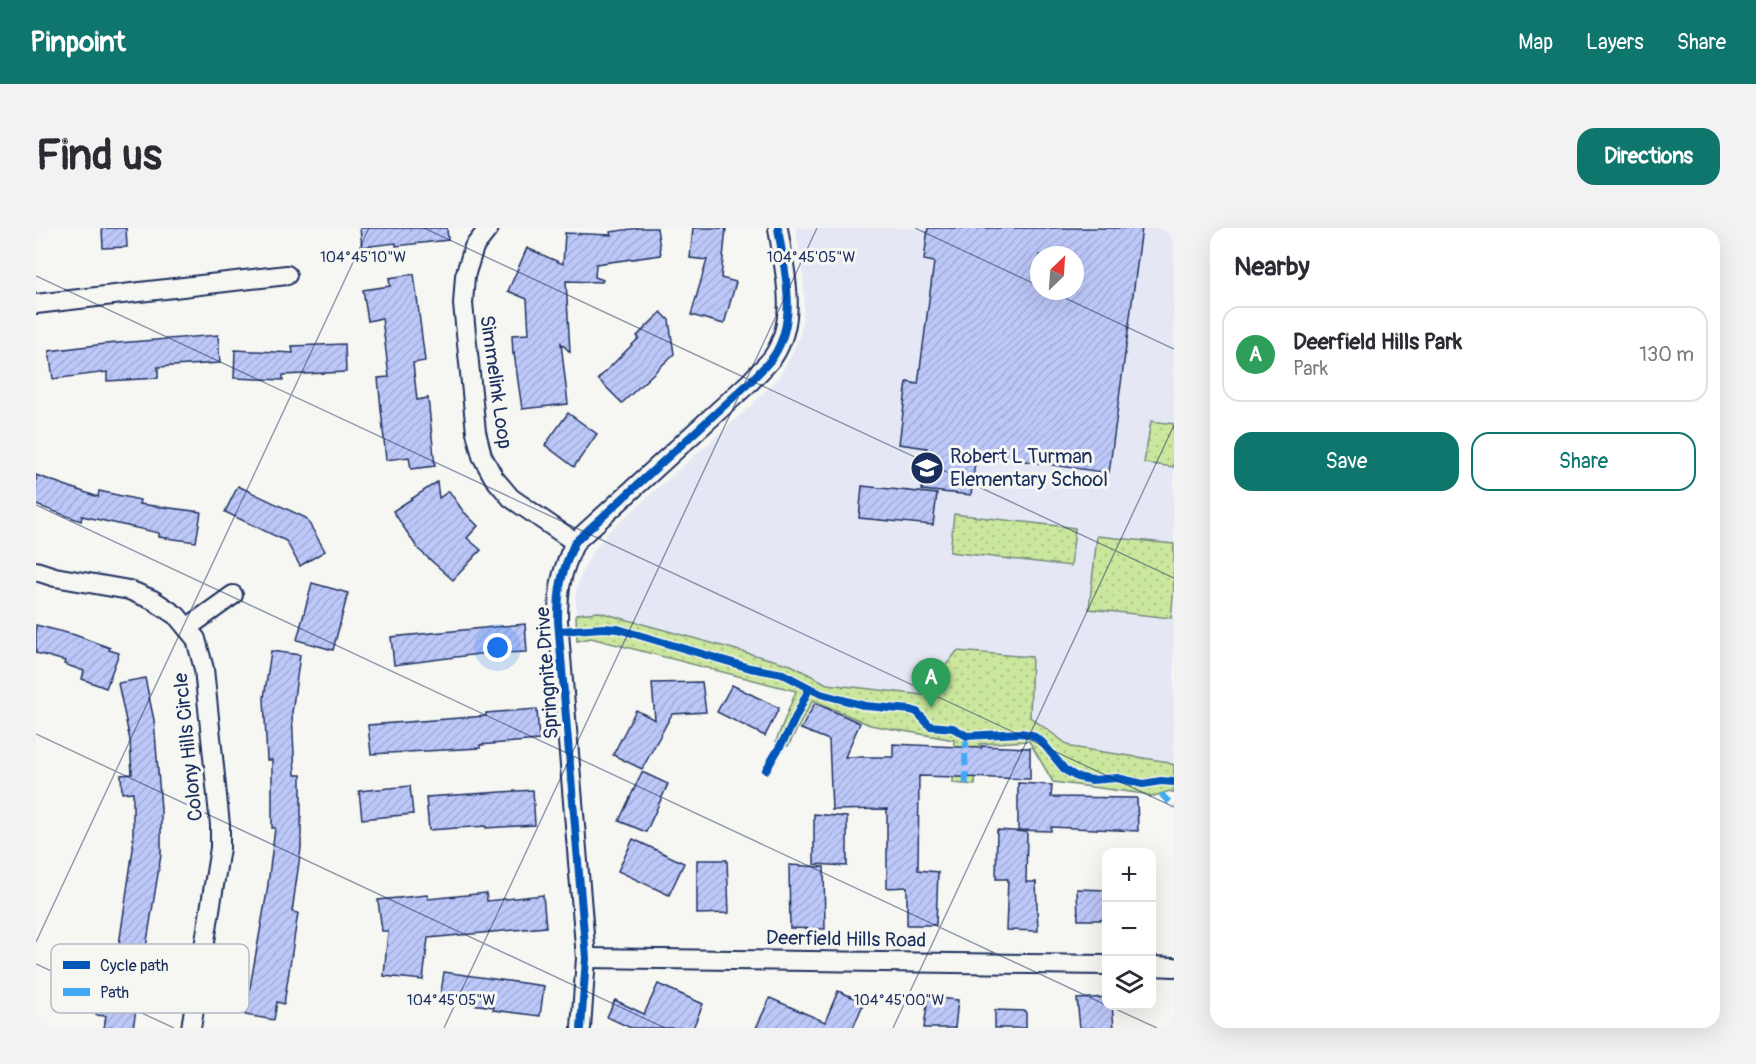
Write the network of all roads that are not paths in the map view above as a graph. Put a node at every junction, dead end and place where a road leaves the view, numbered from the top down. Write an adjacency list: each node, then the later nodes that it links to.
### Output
1 (489, 228): 5 (street, Simmelink Loop)
2 (778, 228): 5 (street, Springnite Drive)
3 (287, 275): 4 (street)
4 (36, 304)
5 (575, 542): 10 (street, Springnite Drive)
6 (36, 572): 8 (street, Colony Hills Circle)
7 (233, 596): 8 (street)
8 (187, 628): 9 (street, Colony Hills Circle)
9 (205, 944)
10 (586, 958): 11 (street, Deerfield Hills Road); 16 (street, Springnite Drive)
11 (1102, 965)
12 (1156, 966): 13 (street)
13 (1174, 967)
14 (193, 1013): 15 (street, Colony Hills Circle)
15 (191, 1028)
16 (581, 1028)

